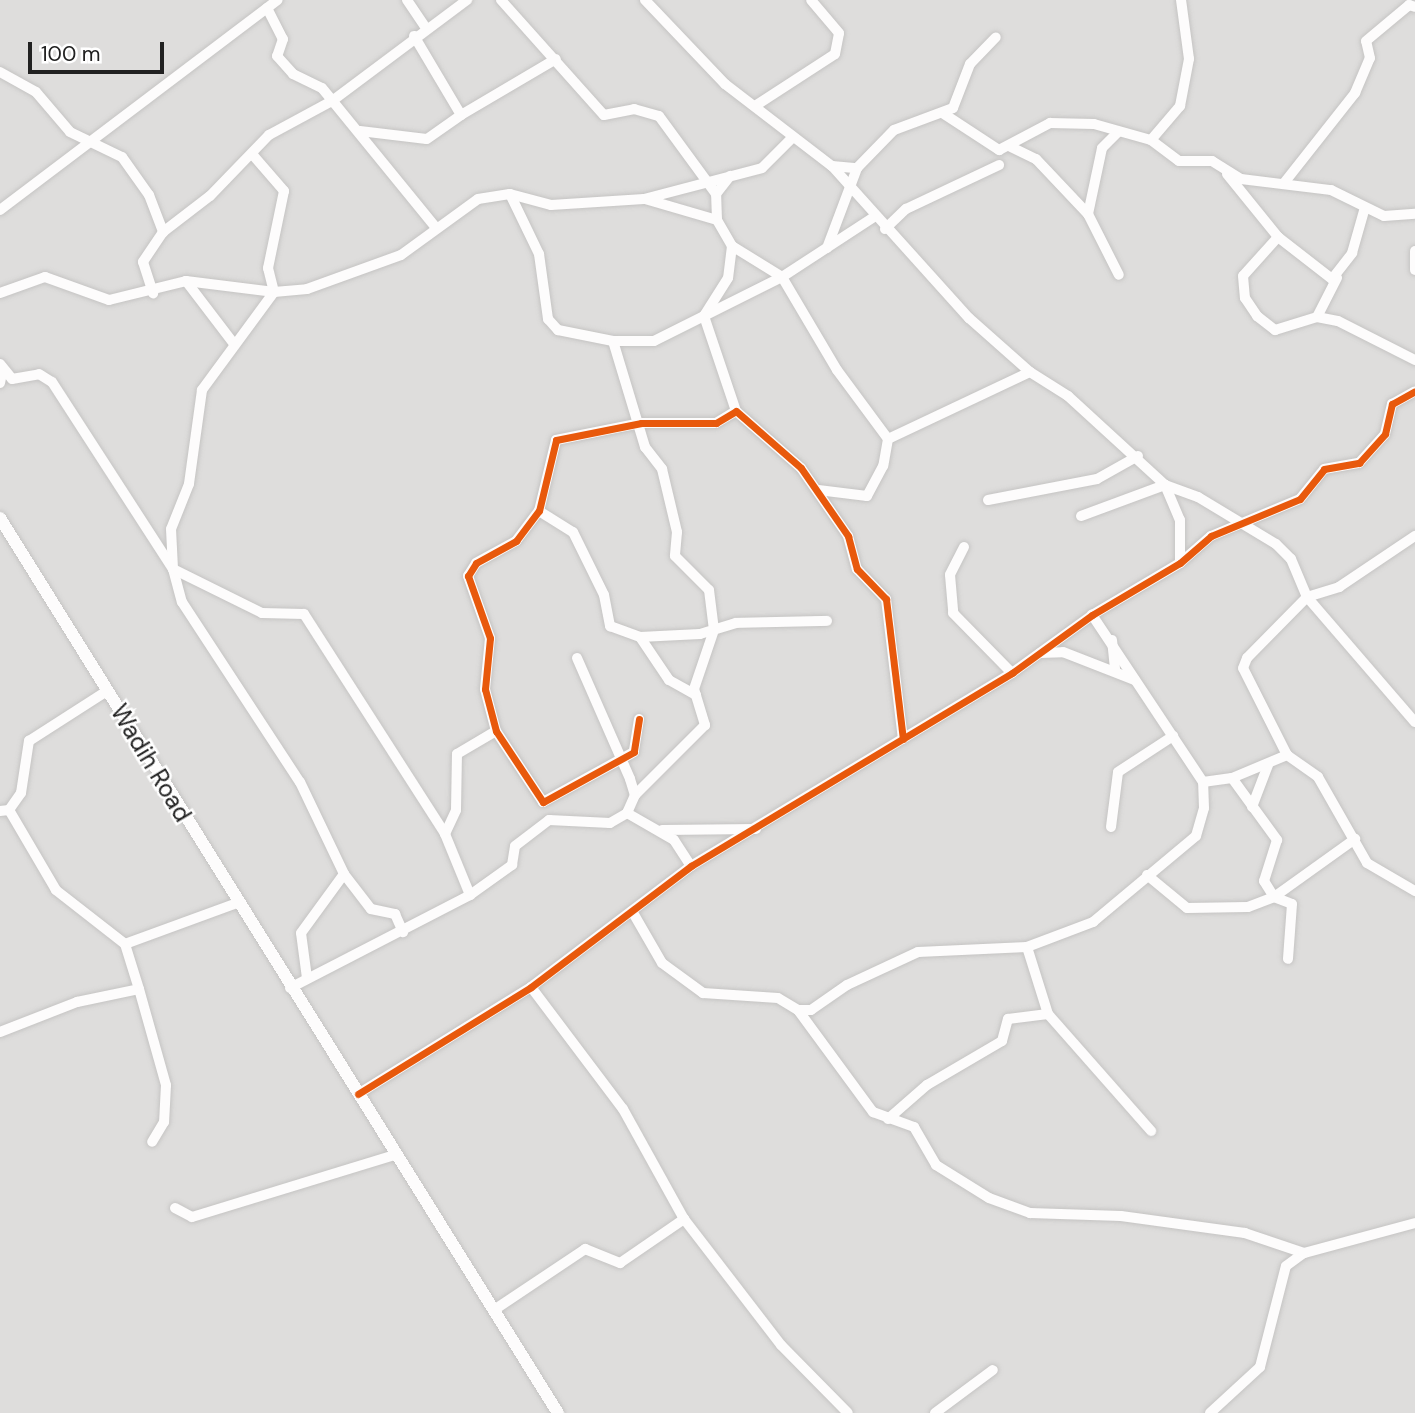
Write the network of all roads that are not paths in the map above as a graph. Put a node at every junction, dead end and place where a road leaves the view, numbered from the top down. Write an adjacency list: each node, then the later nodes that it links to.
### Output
1 (278, 0): 9 (street)
2 (407, 0): 10 (street)
3 (501, 0): 13 (street)
4 (645, 0): 16 (street)
5 (811, 0): 16 (street)
6 (1181, 0): 22 (street)
7 (459, 1): 10 (street)
8 (1415, 6): 32 (street)
9 (267, 8): 15 (street); 23 (street)
10 (425, 27): 11 (street)
11 (414, 36): 15 (street); 17 (street)
12 (996, 37): 18 (street)
13 (556, 59): 17 (street); 31 (street)
14 (0, 72): 23 (street)
15 (332, 101): 19 (street); 25 (street)
16 (755, 106): 21 (street)
17 (461, 114): 19 (street)
18 (944, 114): 24 (street); 28 (street)
19 (359, 131): 43 (street)
20 (1118, 132): 22 (street); 24 (street); 39 (street)
21 (793, 136): 27 (street); 30 (street)
22 (1151, 140): 29 (street)
23 (89, 145): 37 (street); 45 (street)
24 (1011, 147): 39 (street)
25 (251, 154): 45 (street); 56 (street)
26 (999, 165): 44 (street)
27 (832, 166): 28 (street); 33 (street)
28 (858, 168): 33 (street)
29 (1227, 174): 32 (street); 46 (street)
30 (730, 176): 31 (street); 35 (street)
31 (708, 179): 35 (street); 36 (street)
32 (1284, 183): 38 (street)
33 (851, 188): 41 (street); 48 (street)
34 (510, 194): 36 (street); 43 (street); 62 (street)
35 (716, 194): 42 (street)
36 (644, 199): 42 (street)
37 (0, 210)
38 (1364, 211): 40 (street); 54 (street)
39 (1088, 214): 51 (street)
40 (1415, 214)
41 (874, 217): 44 (street); 48 (street)
42 (717, 220): 47 (street)
43 (436, 228): 56 (street)
44 (886, 229): 66 (street)
45 (163, 232): 58 (street)
46 (1278, 237): 52 (street); 61 (street)
47 (732, 246): 53 (street); 60 (street)
48 (827, 248): 53 (street)
49 (1415, 251): 50 (street)
50 (1415, 270)
51 (1119, 275)
52 (1320, 275): 54 (street); 59 (street)
53 (782, 277): 60 (street); 71 (street)
54 (1338, 278): 59 (street)
55 (186, 281): 56 (street); 58 (street); 63 (street)
56 (274, 292): 63 (street)
57 (0, 293): 58 (street)
58 (153, 293)
59 (1328, 295): 61 (street)
60 (704, 316): 62 (street); 69 (street)
61 (1317, 317): 64 (street)
62 (613, 341): 70 (street)
63 (233, 344): 83 (street)
64 (1415, 360)
65 (1, 367): 67 (street); 83 (street)
66 (1030, 372): 71 (street); 72 (street)
67 (0, 383)
68 (1415, 391): 79 (street)
69 (736, 411): 70 (street); 74 (street)
70 (641, 423): 76 (street); 87 (street)
71 (888, 439): 74 (street)
72 (1138, 456): 73 (street); 75 (street)
73 (1164, 485): 77 (street); 79 (street); 82 (street)
74 (818, 490): 101 (street)
75 (988, 500)
76 (539, 511): 88 (street); 99 (street)
77 (1081, 516)
78 (0, 518): 95 (street, Wadih Road)
79 (1234, 522): 82 (street); 84 (street)
80 (1415, 536): 84 (street)
81 (964, 547): 93 (street)
82 (1180, 564): 85 (street)
83 (173, 569): 116 (street); 119 (street)
84 (1307, 597): 98 (street); 102 (street)
85 (1091, 614): 89 (street); 90 (street)
86 (827, 621): 87 (street)
87 (714, 630): 88 (street); 96 (street)
88 (640, 637): 96 (street)
89 (1112, 640): 92 (street); 94 (street)
90 (1039, 653): 92 (street); 93 (street)
91 (577, 658): 103 (street)
92 (1115, 670): 94 (street)
93 (1012, 673): 101 (street)
94 (1135, 680): 100 (street)
95 (107, 691): 110 (street); 125 (street, Wadih Road)
96 (696, 695): 107 (street)
97 (639, 719): 103 (street)
98 (1415, 722)
99 (496, 731): 108 (street); 116 (street)
100 (1173, 736): 106 (street); 113 (street)
101 (903, 739): 114 (street)
102 (1287, 755): 104 (street); 117 (street)
103 (622, 762): 107 (street); 108 (street)
104 (1268, 765): 105 (street); 109 (street)
105 (1232, 778): 106 (street); 109 (street)
106 (1203, 782): 120 (street)
107 (635, 795): 111 (street)
108 (543, 802): 112 (street)
109 (1251, 808): 124 (street)
110 (5, 811): 129 (street)
111 (627, 813): 112 (street); 115 (street)
112 (549, 820): 123 (street)
113 (1111, 827)
114 (756, 829): 115 (street); 118 (street)
115 (662, 830): 118 (street)
116 (445, 834): 123 (street)
117 (1355, 839): 121 (street); 122 (street)
118 (691, 866): 127 (street)
119 (344, 874): 128 (street); 132 (street)
120 (1147, 875): 124 (street); 130 (street)
121 (1293, 883): 124 (street); 126 (street)
122 (1415, 891)
123 (470, 895): 128 (street)
124 (1274, 897): 126 (street)
125 (237, 904): 129 (street); 134 (street, Wadih Road)
126 (1292, 904): 131 (street)
127 (632, 911): 133 (street); 136 (street)
128 (403, 932): 132 (street)
129 (125, 944): 135 (street)
130 (1027, 947): 136 (street); 137 (street)
131 (1288, 959)
132 (307, 978): 134 (street)
133 (531, 987): 139 (street); 145 (street)
134 (290, 988): 139 (street, Wadih Road)
135 (139, 989): 138 (street); 142 (street)
136 (798, 1010): 140 (street)
137 (1048, 1014): 140 (street); 141 (street)
138 (0, 1032)
139 (358, 1094): 143 (street, Wadih Road)
140 (888, 1119): 147 (street)
141 (1152, 1131)
142 (152, 1142)
143 (395, 1155): 144 (street); 148 (street, Wadih Road)
144 (175, 1208)
145 (684, 1219): 148 (street); 151 (street)
146 (1415, 1223): 147 (street)
147 (1304, 1253): 153 (street)
148 (494, 1310): 150 (street, Wadih Road)
149 (993, 1370): 152 (street)
150 (558, 1413)
151 (848, 1413)
152 (935, 1413)
153 (1210, 1413)

